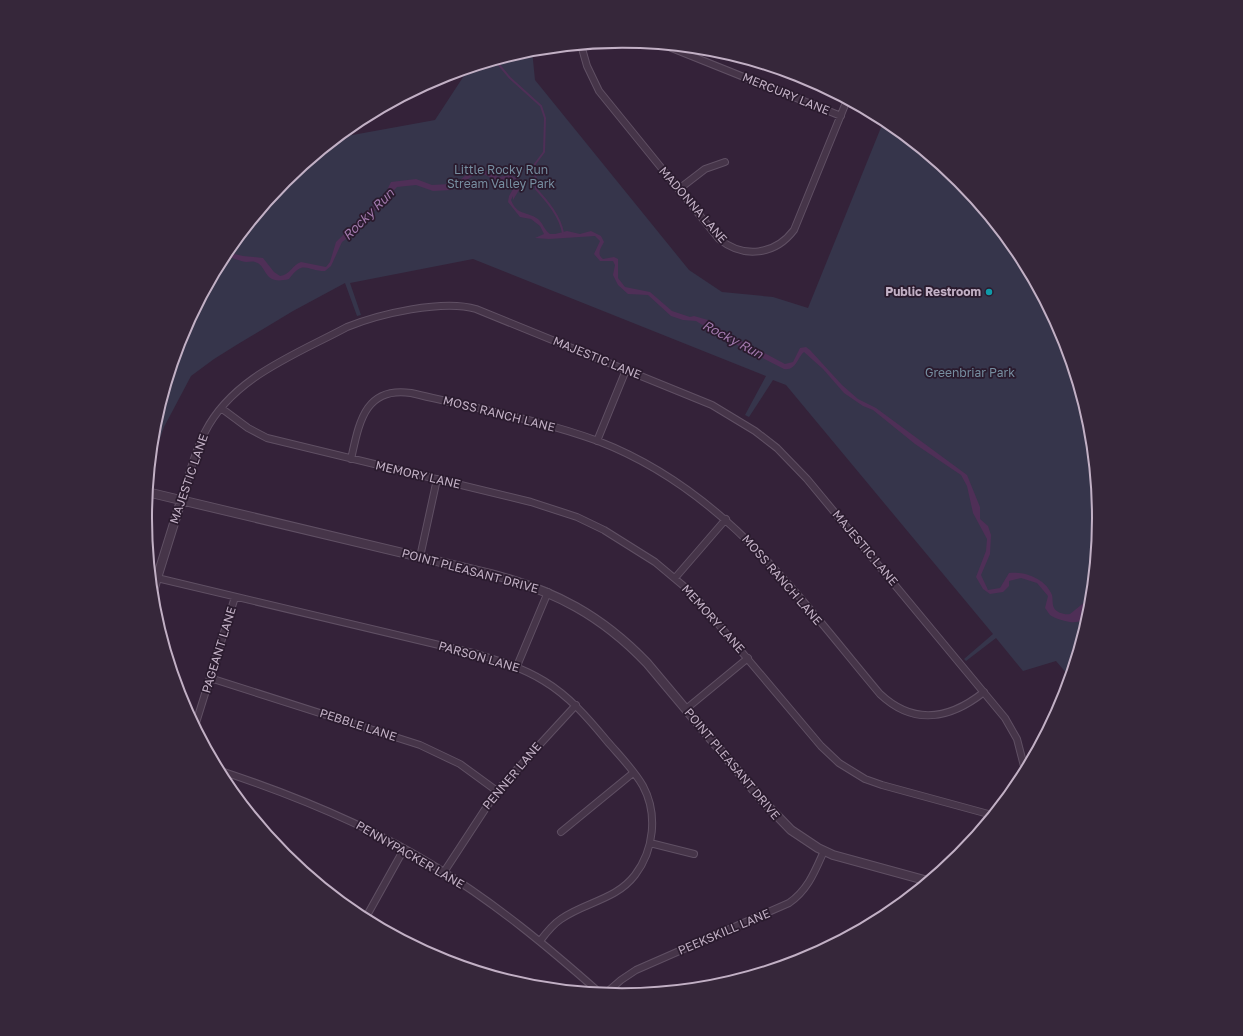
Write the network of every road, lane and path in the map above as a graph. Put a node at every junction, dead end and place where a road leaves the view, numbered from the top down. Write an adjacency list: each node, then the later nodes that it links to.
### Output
1 (582, 50): 6 (street, MADONNA LANE)
2 (681, 52): 4 (street, MERCURY LANE)
3 (845, 105): 4 (street, MADONNA LANE)
4 (841, 116): 6 (street, MADONNA LANE)
5 (725, 162): 6 (street)
6 (679, 189)
7 (626, 370): 8 (street, MAJESTIC LANE); 9 (street); 23 (street, MAJESTIC LANE)
8 (221, 408): 10 (street, MEMORY LANE); 13 (street, MAJESTIC LANE)
9 (597, 441): 10 (street, MOSS RANCH LANE); 14 (street, MOSS RANCH LANE)
10 (351, 459): 11 (street, MEMORY LANE)
11 (437, 479): 15 (street); 17 (street, MEMORY LANE)
12 (153, 494): 13 (street, POINT PLEASANT DRIVE)
13 (181, 501): 15 (street, POINT PLEASANT DRIVE); 16 (street, MAJESTIC LANE)
14 (726, 519): 17 (street); 23 (street, MOSS RANCH LANE)
15 (420, 557): 18 (street, POINT PLEASANT DRIVE)
16 (157, 578): 19 (street, PARSON LANE)
17 (675, 578): 20 (street, MEMORY LANE)
18 (548, 592): 21 (street); 25 (street, POINT PLEASANT DRIVE)
19 (235, 597): 21 (street, PARSON LANE); 22 (street, PAGEANT LANE)
20 (748, 658): 25 (street); 31 (street, MEMORY LANE)
21 (517, 666): 24 (street, PARSON LANE)
22 (210, 678): 26 (street, PAGEANT LANE); 30 (street, PEBBLE LANE)
23 (984, 692): 27 (street, MAJESTIC LANE)
24 (576, 705): 29 (street, PARSON LANE); 30 (street, PENNER LANE)
25 (686, 709): 35 (street, POINT PLEASANT DRIVE)
26 (197, 720)
27 (1023, 761)
28 (227, 773): 34 (street, PENNYPACKER LANE)
29 (633, 773): 32 (street); 33 (street, PARSON LANE)
30 (497, 791): 37 (street, PENNER LANE)
31 (986, 813)
32 (561, 832)
33 (650, 843): 36 (street); 40 (street, PARSON LANE)
34 (404, 849): 37 (street, PENNYPACKER LANE); 39 (street)
35 (824, 851): 38 (street, POINT PLEASANT DRIVE); 42 (street, PEEKSKILL LANE)
36 (694, 854)
37 (444, 872): 40 (street, PENNYPACKER LANE)
38 (922, 879)
39 (368, 914)
40 (540, 941): 41 (street, PENNYPACKER LANE)
41 (593, 987)
42 (613, 988)

